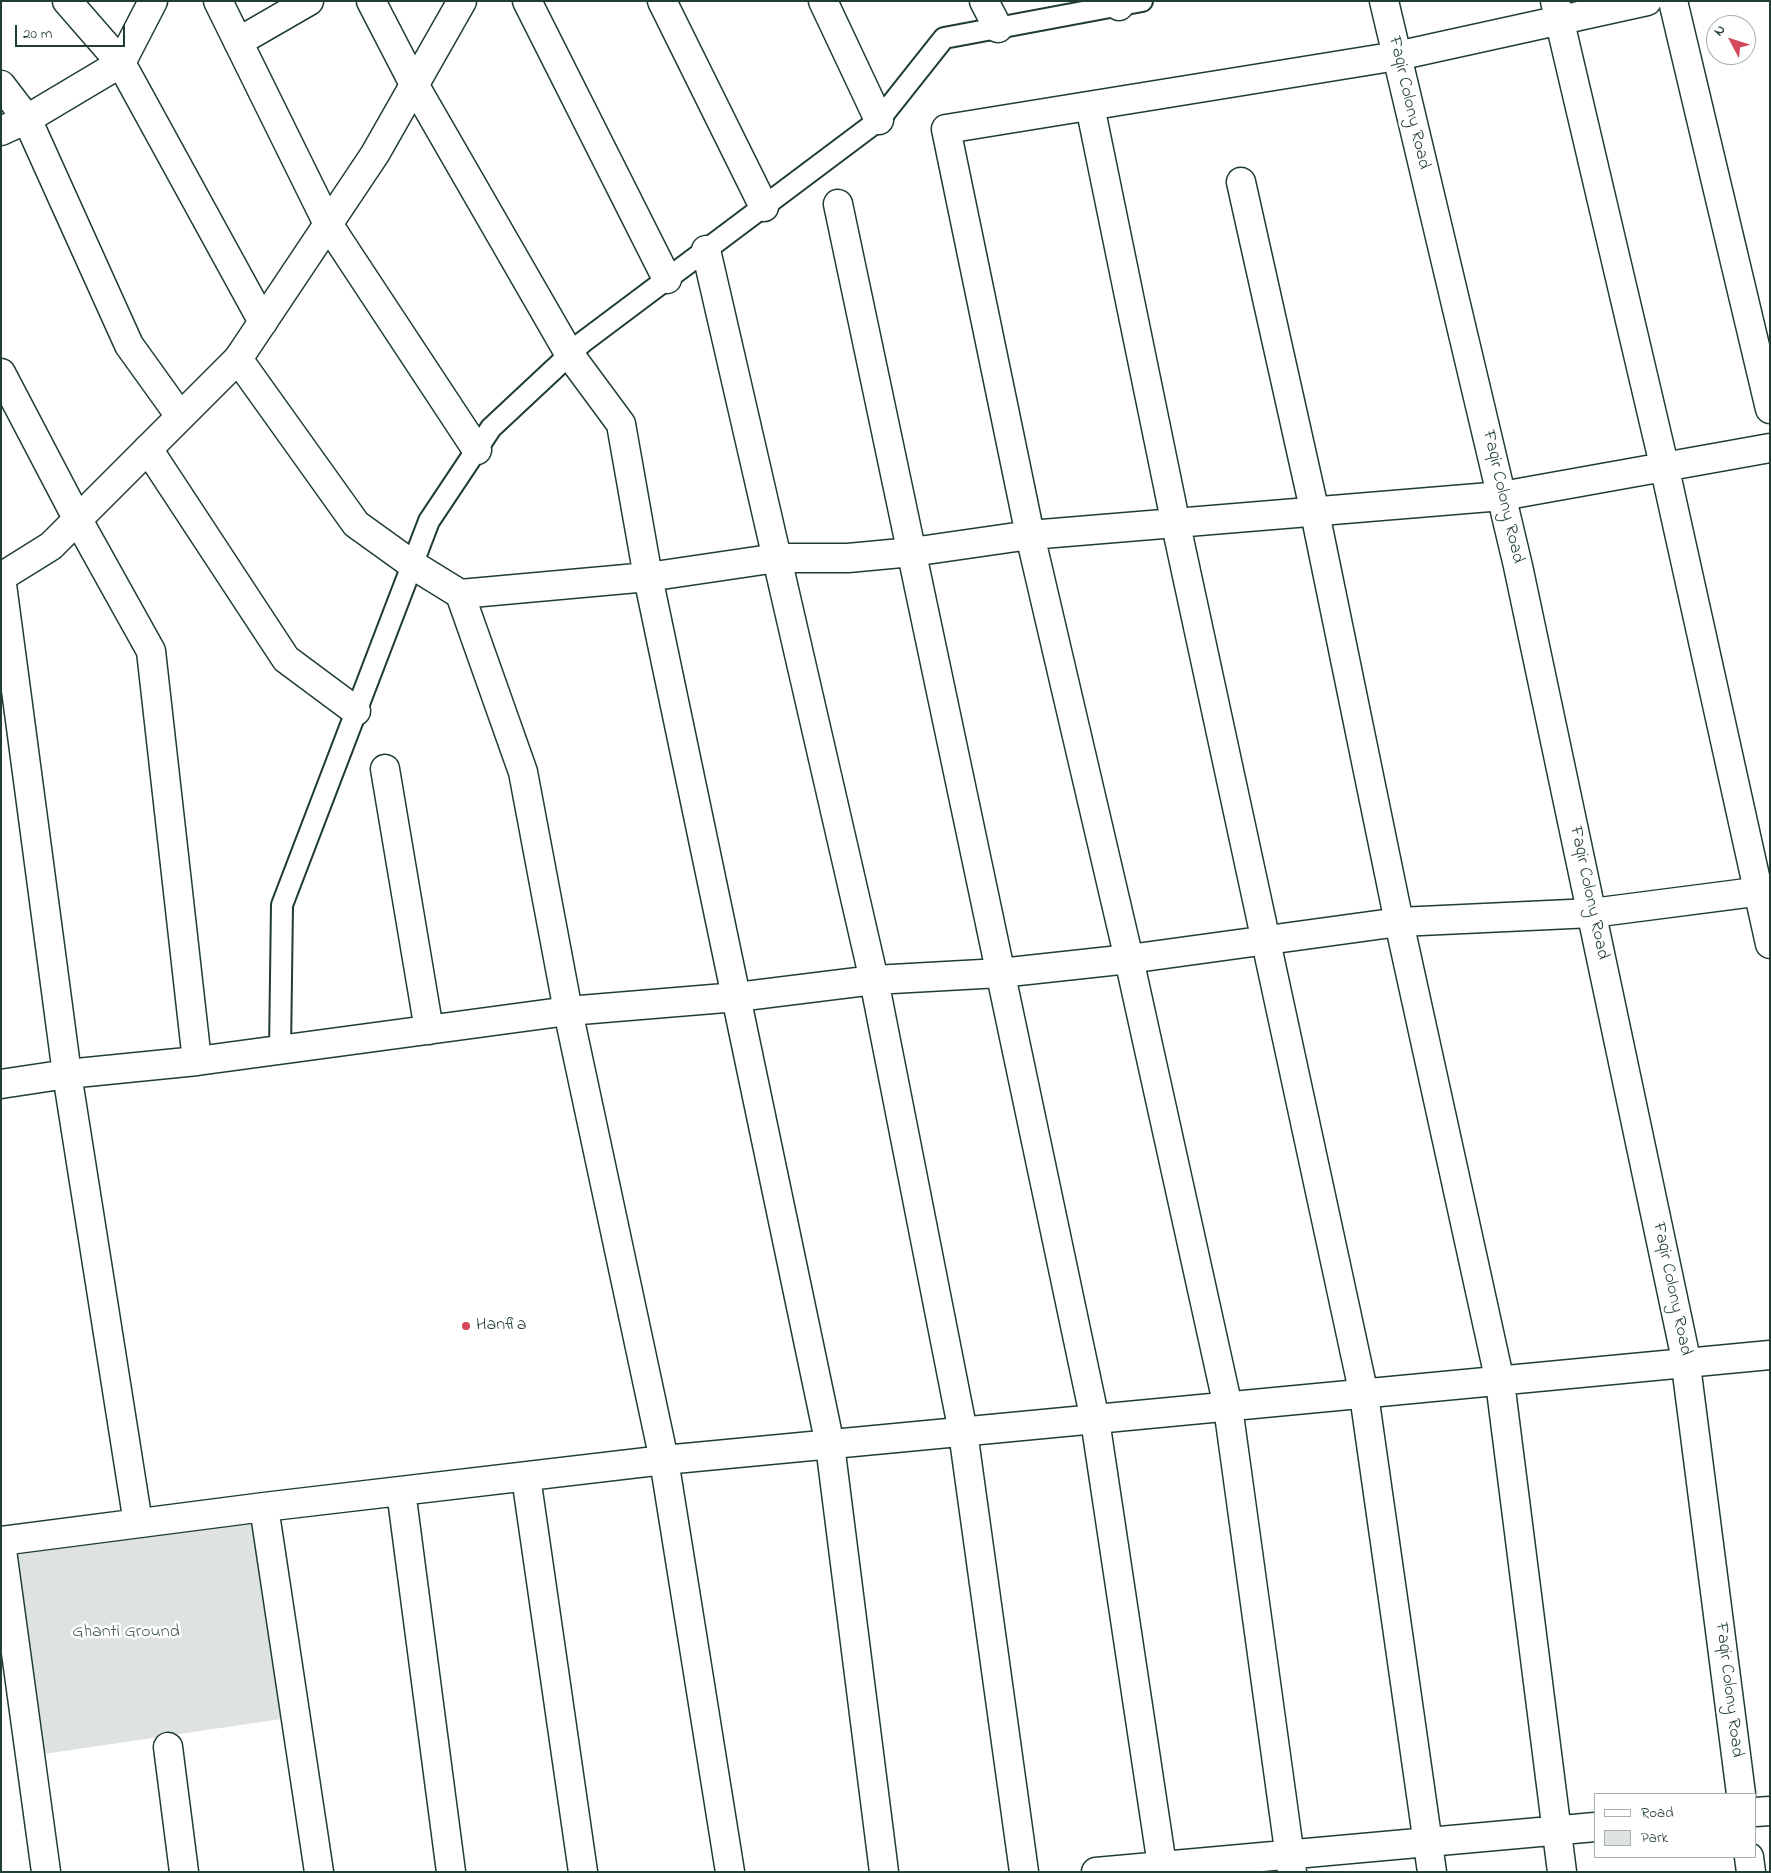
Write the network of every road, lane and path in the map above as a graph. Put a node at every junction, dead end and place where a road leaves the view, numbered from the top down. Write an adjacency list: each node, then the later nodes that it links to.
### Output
1 (67, 1): 19 (street)
2 (153, 1): 19 (street)
3 (218, 1): 17 (street)
4 (309, 1): 17 (street)
5 (371, 1): 21 (street)
6 (462, 1): 21 (street)
7 (527, 1): 31 (street)
8 (662, 1): 28 (street)
9 (823, 1): 24 (street)
10 (984, 1): 16 (street)
11 (1384, 1): 18 (street, Faqir Colony Road)
12 (1647, 1): 15 (street)
13 (1673, 1): 36 (street)
14 (1126, 3): 16 (lane)
15 (1558, 11): 18 (street); 41 (street)
16 (998, 28): 24 (lane)
17 (238, 42): 29 (street)
18 (1397, 56): 22 (street); 42 (street, Faqir Colony Road)
19 (121, 63): 23 (street); 32 (street)
20 (1, 85): 23 (street)
21 (415, 86): 29 (street); 33 (street)
22 (1090, 106): 45 (street); 46 (street)
23 (27, 119): 25 (street); 37 (street)
24 (879, 120): 28 (lane)
25 (1, 131)
26 (1241, 182): 43 (street)
27 (838, 204): 47 (street)
28 (764, 207): 30 (lane)
29 (328, 224): 32 (street); 40 (street)
30 (706, 250): 31 (lane); 48 (street)
31 (667, 279): 33 (lane)
32 (263, 322): 34 (street)
33 (570, 355): 40 (lane); 50 (street)
34 (238, 359): 37 (street); 49 (street)
35 (1, 373): 44 (street)
36 (1770, 409)
37 (180, 416): 39 (street)
38 (1770, 448): 41 (street)
39 (148, 449): 44 (street); 53 (street)
40 (477, 450): 49 (lane)
41 (1664, 465): 42 (street); 55 (street)
42 (1502, 496): 43 (street); 56 (street, Faqir Colony Road)
43 (1315, 513): 45 (street); 57 (street)
44 (78, 520): 51 (street); 67 (street)
45 (1176, 525): 46 (street); 58 (street)
46 (1030, 535): 47 (street); 60 (street)
47 (912, 552): 48 (street); 61 (street)
48 (777, 558): 50 (street); 62 (street)
49 (413, 565): 52 (street); 53 (lane)
50 (648, 576): 52 (street); 63 (street)
51 (1, 577): 68 (street)
52 (460, 594): 64 (street)
53 (356, 711): 66 (lane)
54 (385, 769): 65 (street)
55 (1764, 891): 56 (street); 59 (street)
56 (1592, 913): 57 (street); 71 (street, Faqir Colony Road)
57 (1399, 922): 58 (street); 72 (street)
58 (1264, 940): 60 (street); 73 (street)
59 (1770, 944)
60 (1129, 959): 61 (street); 74 (street)
61 (1000, 973): 62 (street); 75 (street)
62 (874, 980): 63 (street); 76 (street)
63 (737, 997): 64 (street); 77 (street)
64 (568, 1011): 65 (street); 78 (street)
65 (430, 1030): 66 (street)
66 (280, 1050): 67 (street)
67 (197, 1061): 68 (street)
68 (67, 1074): 69 (street); 82 (street)
69 (1, 1084)
70 (1770, 1355): 71 (street)
71 (1686, 1364): 72 (street); 85 (street, Faqir Colony Road)
72 (1500, 1382): 73 (street); 89 (street)
73 (1364, 1395): 74 (street); 90 (street)
74 (1228, 1407): 75 (street); 92 (street)
75 (1095, 1420): 76 (street); 93 (street)
76 (963, 1432): 77 (street); 101 (street)
77 (830, 1445): 78 (street); 100 (street)
78 (664, 1460): 79 (street); 99 (street)
79 (526, 1476): 80 (street); 98 (street)
80 (401, 1491): 81 (street); 97 (street)
81 (264, 1507): 82 (street); 96 (street)
82 (138, 1523): 83 (street)
83 (1, 1542): 94 (street)
84 (168, 1747): 95 (street)
85 (1741, 1793)
86 (1770, 1811): 87 (street)
87 (1756, 1812)
88 (1594, 1827): 89 (street)
89 (1556, 1830): 90 (street); 104 (street)
90 (1428, 1842): 92 (street); 103 (street)
91 (1749, 1858): 105 (street)
92 (1290, 1863): 93 (street)
93 (1163, 1869): 102 (street)
94 (46, 1872)
95 (184, 1872)
96 (318, 1872)
97 (451, 1872)
98 (584, 1872)
99 (730, 1872)
100 (884, 1872)
101 (1024, 1872)
102 (1096, 1872)
103 (1432, 1872)
104 (1562, 1872)
105 (1751, 1872)

